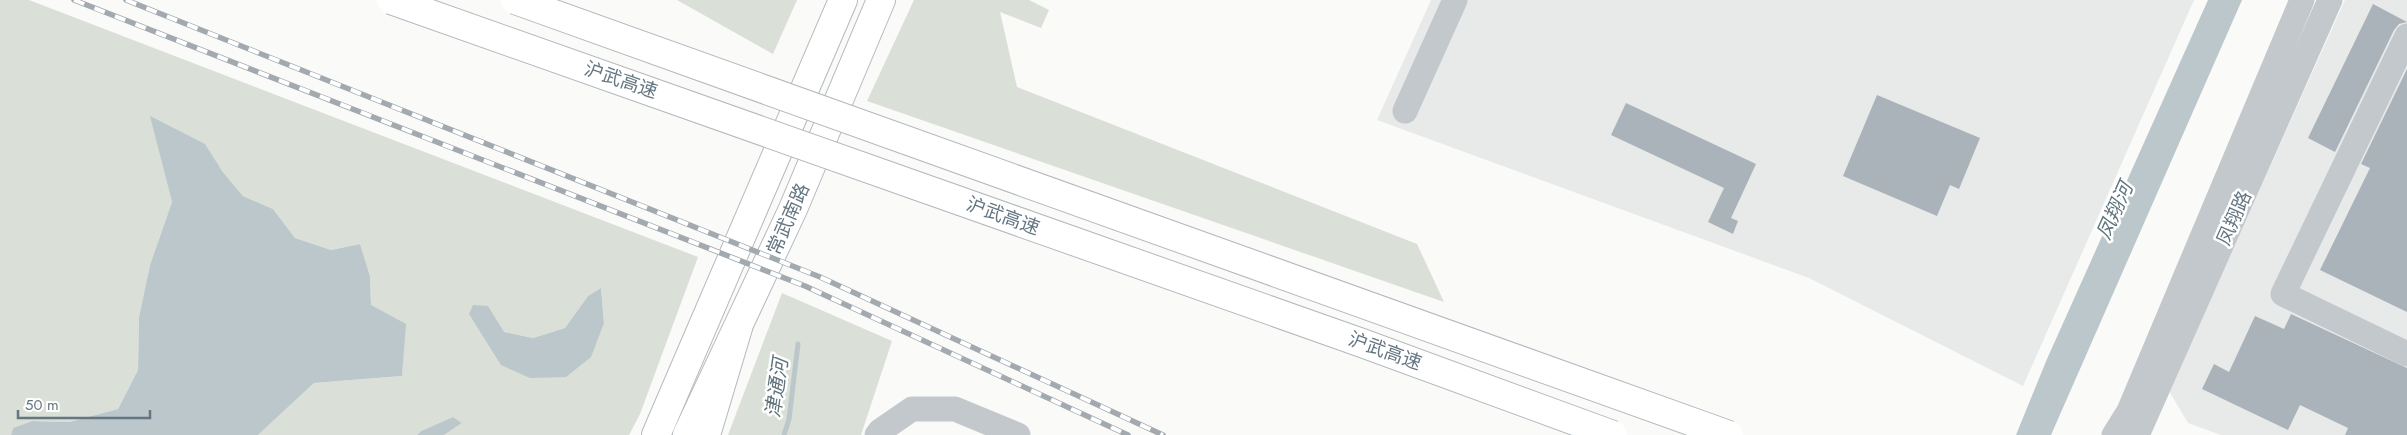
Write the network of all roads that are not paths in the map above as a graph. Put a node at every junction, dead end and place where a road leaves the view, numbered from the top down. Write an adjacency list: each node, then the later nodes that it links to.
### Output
1 (391, 0): 17 (main road, 沪武高速, bridge)
2 (514, 0): 18 (main road, 沪武高速, bridge)
3 (843, 0): 12 (main road, 常武南路)
4 (881, 0): 10 (main road, 常武南路)
5 (1455, 0): 9 (street)
6 (2302, 0): 19 (street, 凤翔路)
7 (2330, 0): 20 (street, 凤翔路)
8 (2407, 36): 11 (street)
9 (1405, 111)
10 (738, 328): 13 (main road, 常武南路); 14 (main road)
11 (2407, 354)
12 (656, 435)
13 (687, 435)
14 (706, 435)
15 (877, 435): 16 (street)
16 (1018, 435)
17 (1613, 435)
18 (1729, 435)
19 (2114, 435)
20 (2137, 435)

